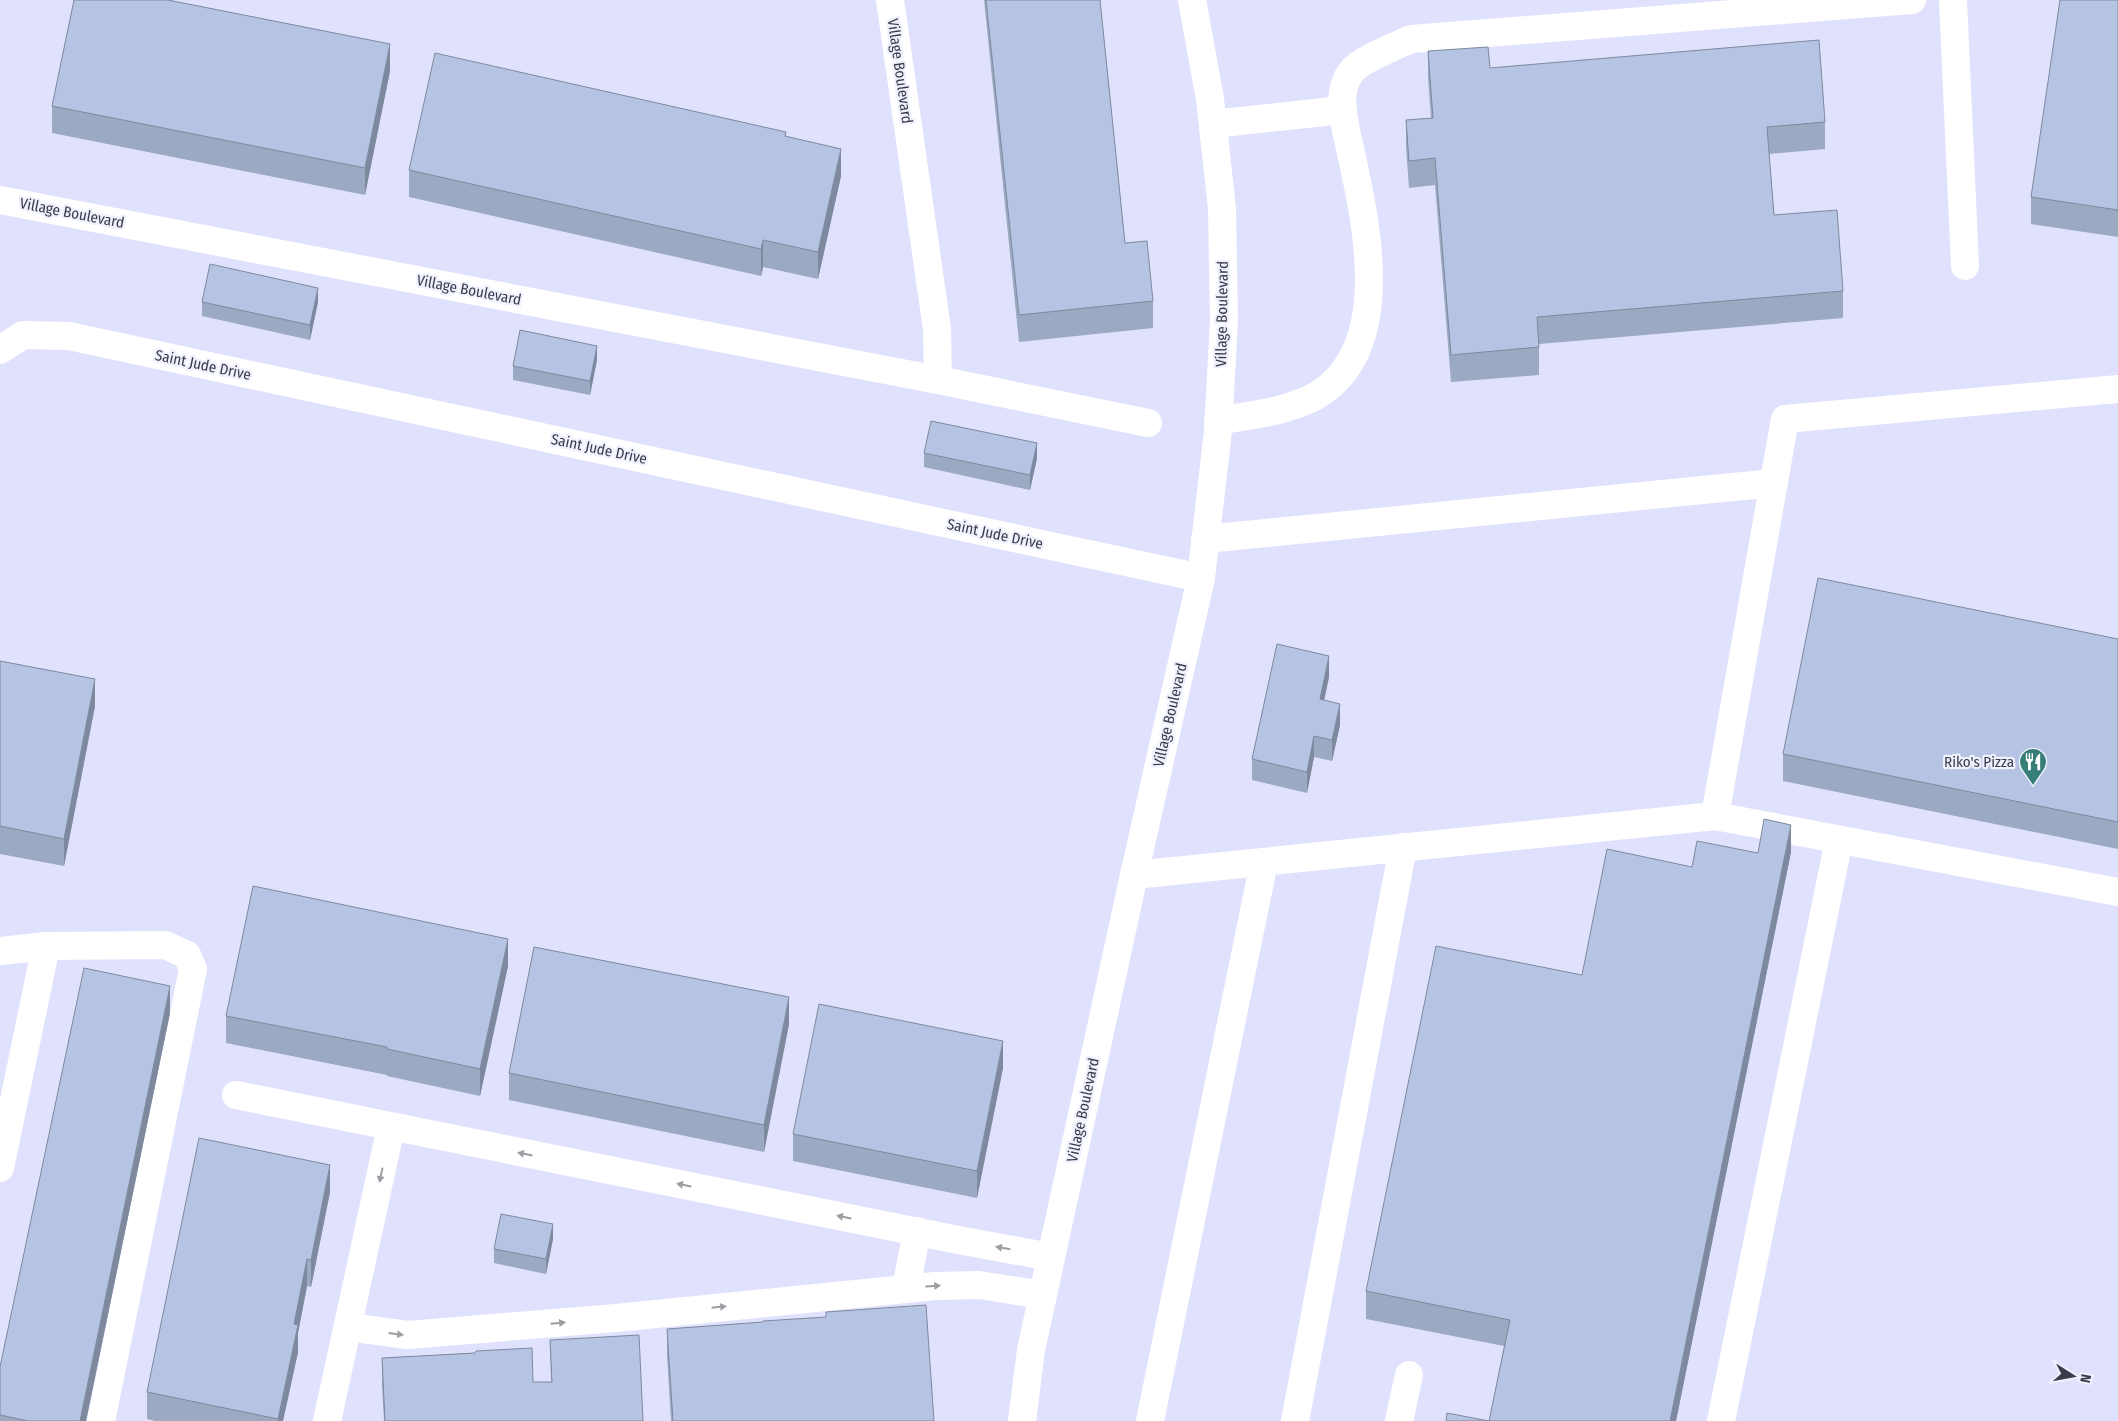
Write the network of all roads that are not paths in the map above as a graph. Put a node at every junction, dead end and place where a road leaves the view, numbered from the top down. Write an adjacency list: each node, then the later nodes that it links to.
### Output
1 (890, 0): 10 (street, Village Boulevard)
2 (1192, 0): 6 (street, Village Boulevard)
3 (1912, 0): 5 (street)
4 (1953, 0): 8 (street)
5 (1343, 110): 6 (street); 12 (street)
6 (1213, 124): 12 (street, Village Boulevard)
7 (0, 200): 10 (street, Village Boulevard)
8 (1964, 266)
9 (0, 350): 16 (street, Saint Jude Drive)
10 (938, 380): 13 (street, Village Boulevard)
11 (2118, 389): 14 (street)
12 (1218, 421): 15 (street, Village Boulevard)
13 (1148, 423)
14 (1774, 483): 15 (street); 17 (street)
15 (1205, 539): 16 (street, Village Boulevard)
16 (1201, 578): 21 (street, Village Boulevard)
17 (1715, 816): 18 (street); 19 (street)
18 (1839, 840): 22 (street); 40 (street)
19 (1403, 847): 20 (street); 38 (street)
20 (1264, 862): 21 (street); 37 (street)
21 (1134, 875): 29 (street, Village Boulevard)
22 (2118, 892)
23 (46, 946): 24 (street); 27 (street); 34 (street)
24 (0, 950)
25 (236, 1095): 26 (street)
26 (391, 1127): 28 (street, one-way to 26); 32 (street, one-way to 32)
27 (0, 1168)
28 (917, 1231): 29 (street, one-way to 28); 30 (street)
29 (1051, 1257): 31 (street, Village Boulevard)
30 (906, 1288): 31 (street, one-way to 31); 32 (street, one-way to 30)
31 (1043, 1295): 36 (street, Village Boulevard)
32 (348, 1327): 35 (street)
33 (1409, 1375): 39 (street)
34 (101, 1421)
35 (327, 1421)
36 (1022, 1421)
37 (1150, 1421)
38 (1295, 1421)
39 (1398, 1421)
40 (1721, 1421)

